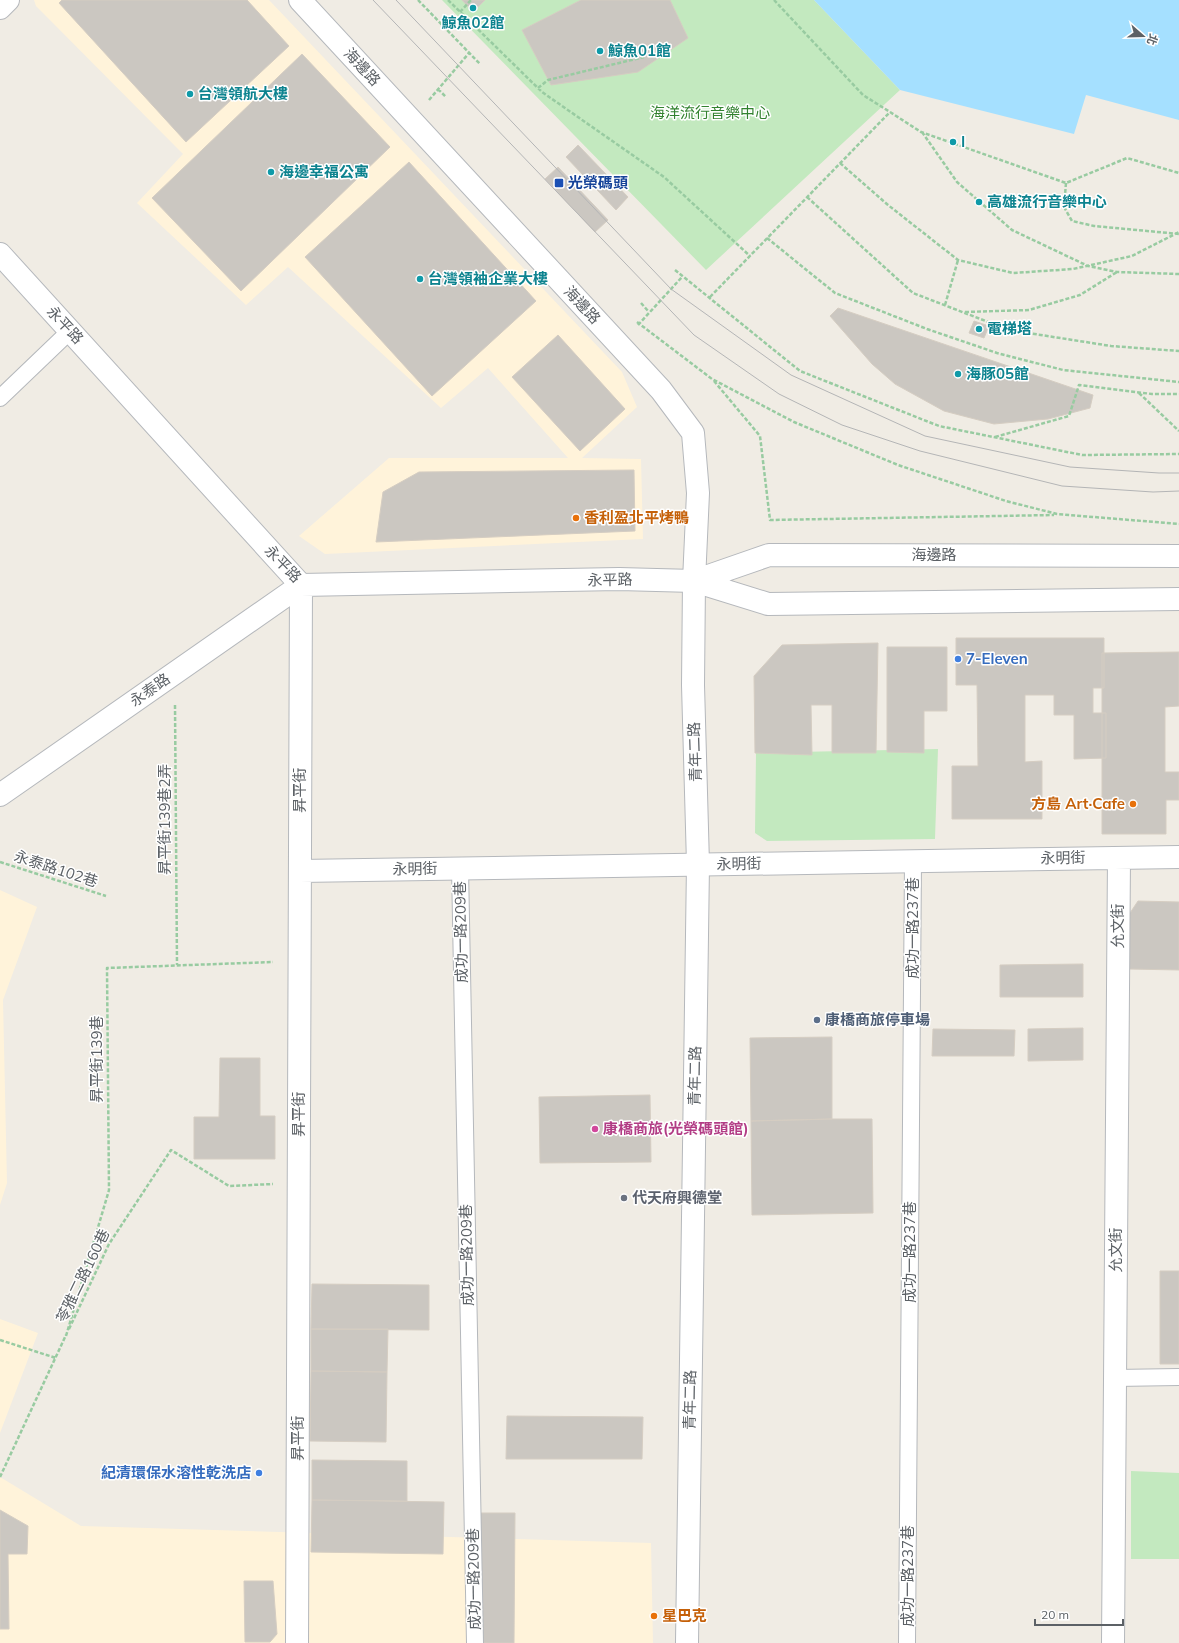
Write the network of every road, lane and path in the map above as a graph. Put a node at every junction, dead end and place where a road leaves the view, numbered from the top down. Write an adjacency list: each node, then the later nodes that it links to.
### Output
1 (8, 0): 7 (street)
2 (300, 0): 16 (street, 海邊路)
3 (418, 0): 9 (path)
4 (448, 0): 8 (path)
5 (471, 0): 8 (path)
6 (774, 0): 15 (path)
7 (0, 8)
8 (460, 12): 12 (path)
9 (469, 53): 11 (path); 13 (path)
10 (644, 57): 12 (path)
11 (480, 64)
12 (538, 88): 26 (path)
13 (438, 89): 14 (path); 16 (path)
14 (446, 97)
15 (890, 112): 17 (path); 18 (path)
16 (411, 120): 40 (street, 海邊路)
17 (921, 132): 20 (path); 28 (path)
18 (840, 163): 21 (path); 27 (path)
19 (1179, 173): 20 (path)
20 (1066, 183): 23 (path)
21 (807, 197): 24 (path); 35 (path)
22 (1179, 233): 23 (path)
23 (1173, 234): 28 (path)
24 (767, 238): 26 (path); 43 (path)
25 (0, 254): 39 (street, 永平路)
26 (750, 256): 33 (path)
27 (958, 260): 28 (path); 35 (path)
28 (1088, 266): 30 (path)
29 (675, 270): 32 (path)
30 (1117, 272): 31 (path); 37 (path)
31 (1179, 274)
32 (682, 277): 33 (path); 36 (path)
33 (710, 296): 48 (path)
34 (641, 303): 36 (path)
35 (945, 305): 37 (path)
36 (649, 312): 38 (path)
37 (962, 312): 41 (path)
38 (639, 324): 40 (path); 42 (path)
39 (71, 330): 46 (lane); 54 (street, 永平路)
40 (619, 345): 53 (street, 海邊路)
41 (1179, 351)
42 (712, 379): 50 (path); 50 (path)
43 (1179, 382)
44 (1138, 392): 45 (path); 47 (path); 48 (path)
45 (1179, 394)
46 (0, 398)
47 (1179, 431)
48 (995, 437): 49 (path)
49 (1179, 454)
50 (1057, 514): 51 (path)
51 (1179, 524)
52 (1179, 556): 53 (street, 海邊路)
53 (694, 581): 54 (street, 永平路); 55 (street); 62 (street, 青年二路)
54 (301, 585): 56 (street, 永泰路); 64 (street, 昇平街)
55 (1179, 599)
56 (175, 674): 57 (street, 永泰路); 67 (path, 昇平街139巷2弄)
57 (0, 795)
58 (1179, 856): 59 (street, 永明街)
59 (1119, 858): 60 (street, 永明街); 73 (street, 允文街)
60 (913, 861): 62 (street, 永明街); 78 (lane, 成功一路237巷)
61 (0, 862): 65 (path, 永泰路102巷)
62 (698, 864): 63 (street, 永明街); 77 (street, 青年二路)
63 (460, 868): 64 (street, 永明街); 76 (lane, 成功一路209巷)
64 (300, 871): 66 (street, 昇平街)
65 (106, 896)
66 (300, 961): 67 (path, 昇平街139巷); 68 (street, 昇平街)
67 (177, 964): 69 (path, 昇平街139巷)
68 (299, 1184): 69 (path, 苓雅二路160巷); 75 (street, 昇平街)
69 (66, 1336): 71 (path, 苓雅二路160巷)
70 (0, 1340): 71 (path)
71 (56, 1358): 74 (path, 苓雅二路160巷)
72 (1179, 1377): 73 (lane)
73 (1115, 1378): 79 (street, 允文街)
74 (0, 1478)
75 (297, 1643)
76 (475, 1643)
77 (687, 1643)
78 (907, 1643)
79 (1112, 1643)

